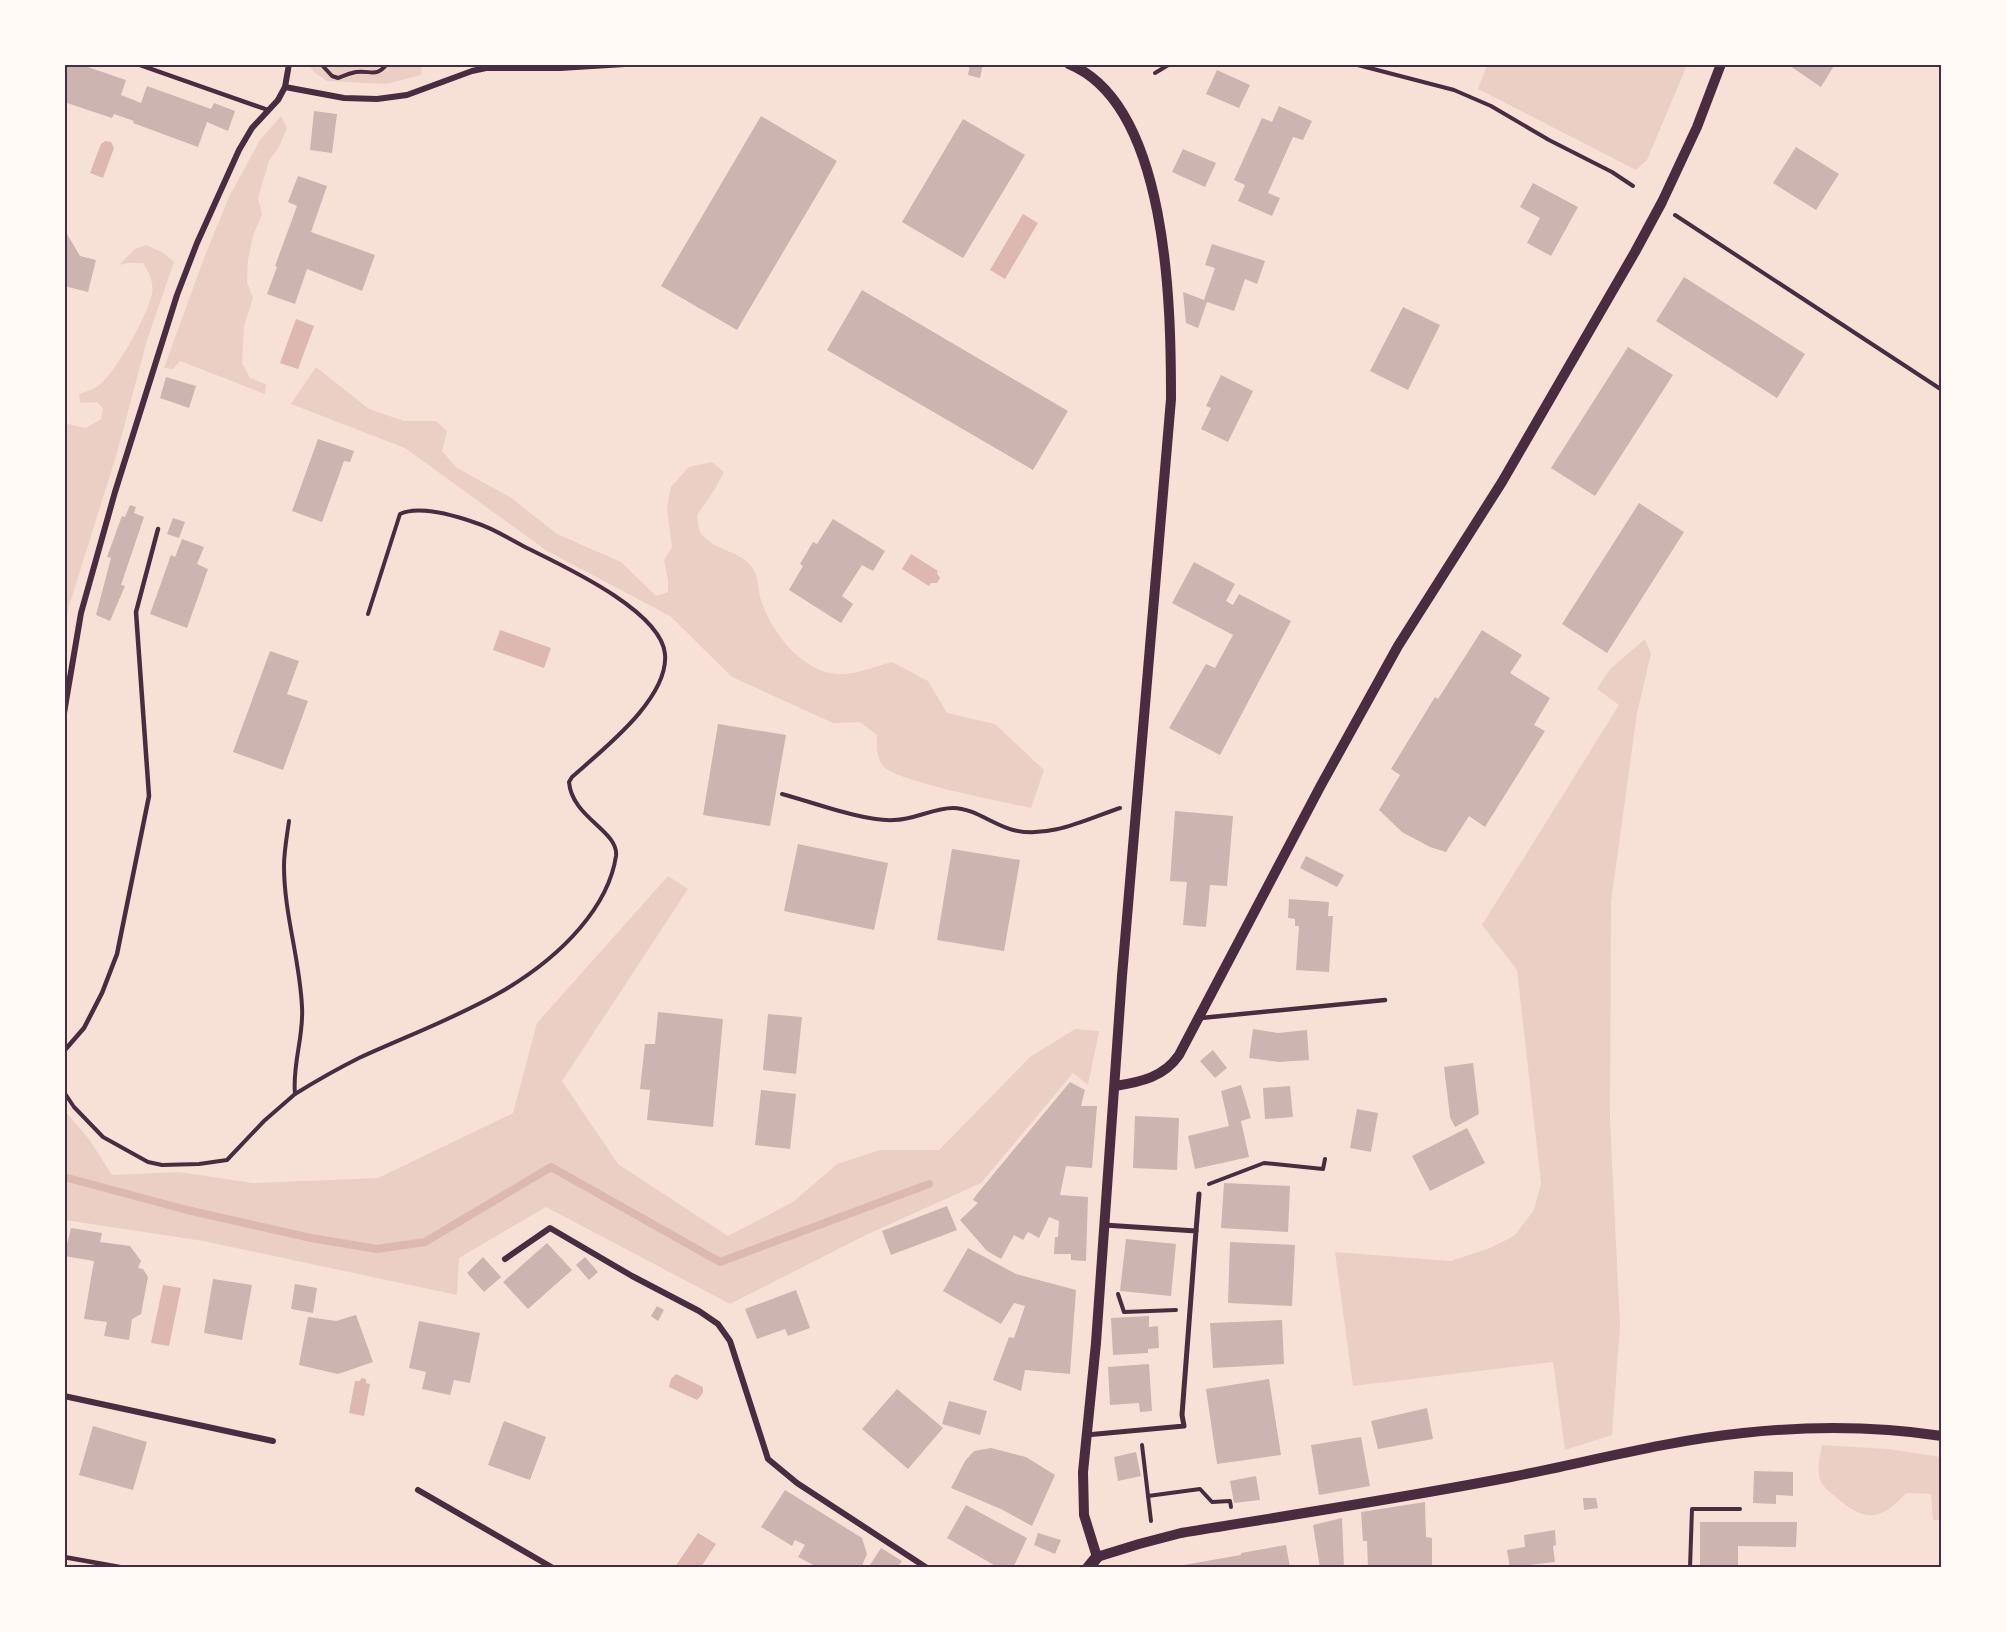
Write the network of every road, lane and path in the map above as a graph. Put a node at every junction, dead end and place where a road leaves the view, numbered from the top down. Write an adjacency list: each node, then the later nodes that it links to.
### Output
1 (137, 64): 12 (lane)
2 (289, 64): 11 (street)
3 (321, 64): 4 (path)
4 (387, 64)
5 (626, 64): 11 (street)
6 (1069, 64): 20 (street)
7 (1170, 64): 10 (path)
8 (1354, 64): 13 (path)
9 (1721, 64): 14 (street)
10 (1155, 73)
11 (285, 87): 12 (street)
12 (268, 110): 18 (street)
13 (1633, 186)
14 (1662, 202): 15 (path); 23 (street)
15 (1941, 390)
16 (158, 529): 24 (lane)
17 (368, 614): 27 (path)
18 (64, 714)
19 (782, 794): 20 (path)
20 (1137, 802): 25 (street)
21 (289, 820): 27 (path)
22 (1385, 1000): 23 (lane)
23 (1198, 1018): 25 (street)
24 (64, 1051)
25 (1115, 1086): 30 (street)
26 (64, 1092): 27 (path)
27 (295, 1094)
28 (1325, 1159): 29 (path)
29 (1199, 1194): 31 (street)
30 (1104, 1225): 31 (street); 33 (street)
31 (1196, 1231): 34 (street)
32 (505, 1259): 49 (street)
33 (1100, 1282): 34 (path); 37 (street)
34 (1189, 1310): 36 (street)
35 (64, 1396): 39 (street)
36 (1140, 1430): 37 (street); 41 (path)
37 (1086, 1435): 46 (street)
38 (1941, 1436): 46 (street)
39 (273, 1441)
40 (418, 1490): 48 (street)
41 (1148, 1496): 42 (path); 44 (path)
42 (1232, 1508)
43 (1740, 1509): 51 (path)
44 (1151, 1521)
45 (64, 1557): 47 (lane)
46 (1097, 1557): 50 (main road)
47 (125, 1568)
48 (553, 1568)
49 (927, 1568)
50 (1088, 1568)
51 (1690, 1568)

